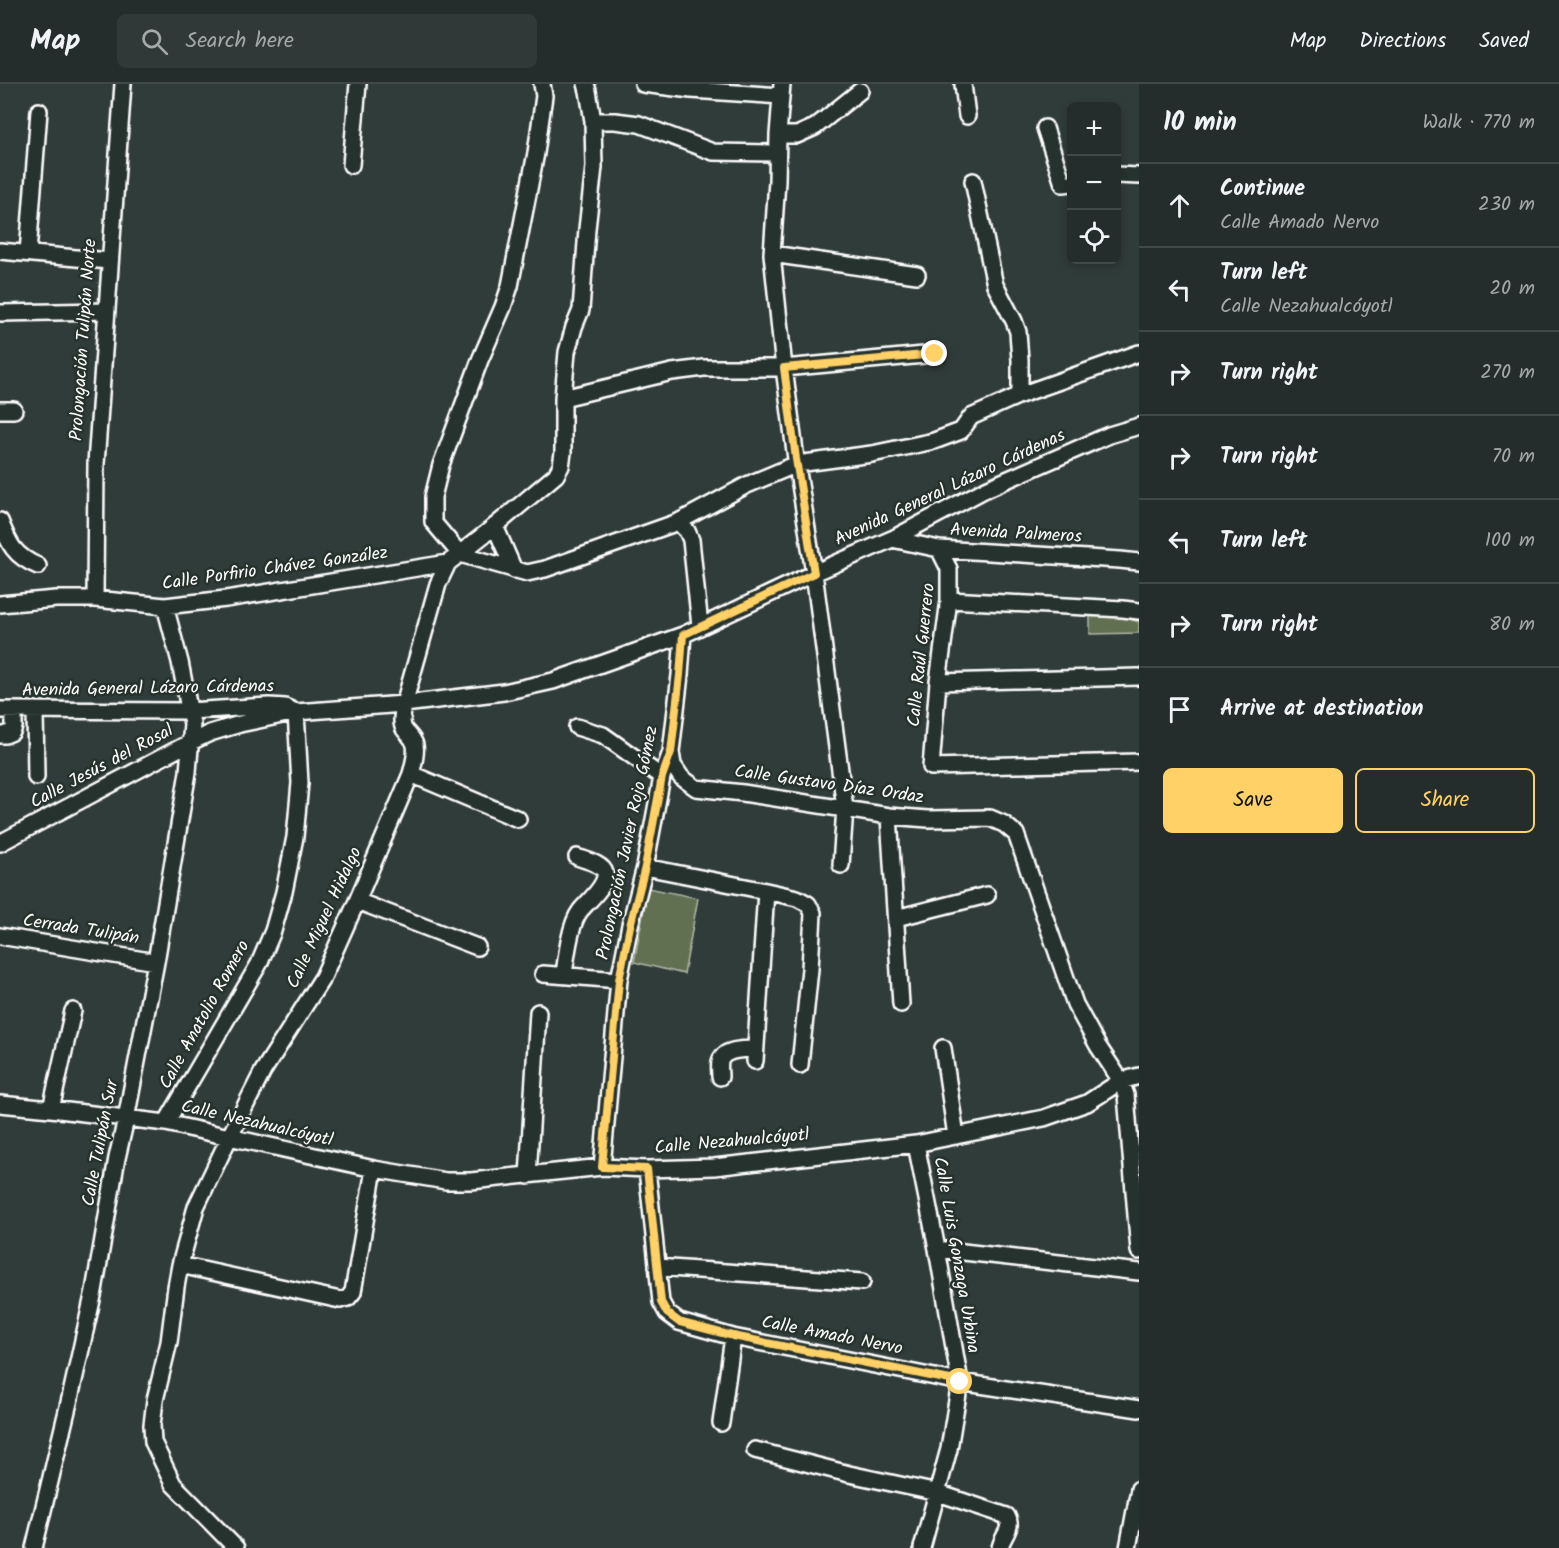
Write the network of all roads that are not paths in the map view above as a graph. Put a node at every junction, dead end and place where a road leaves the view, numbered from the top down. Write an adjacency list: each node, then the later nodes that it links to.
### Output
1 (123, 84): 23 (street, Prolongación Tulipán Norte)
2 (358, 84): 15 (street)
3 (542, 84): 39 (street)
4 (586, 84): 11 (street)
5 (643, 84): 7 (street)
6 (963, 84): 10 (street)
7 (781, 90): 13 (street)
8 (860, 91): 13 (street)
9 (39, 111): 21 (street)
10 (967, 116)
11 (593, 122): 14 (street); 31 (street)
12 (1045, 128): 19 (street)
13 (778, 135): 14 (street)
14 (777, 153): 22 (street)
15 (351, 165)
16 (1121, 175): 17 (street)
17 (1139, 176)
18 (973, 181): 30 (street)
19 (1067, 184)
20 (0, 251): 21 (street)
21 (28, 254): 23 (street)
22 (772, 254): 24 (street); 29 (street)
23 (109, 261): 25 (street, Prolongación Tulipán Norte)
24 (917, 275)
25 (106, 311): 26 (street); 44 (street, Prolongación Tulipán Norte)
26 (0, 313)
27 (1139, 353): 30 (street, Calle Porfirio Chávez González)
28 (935, 354): 29 (street)
29 (784, 368): 31 (street); 33 (street)
30 (1020, 395): 33 (street, Calle Porfirio Chávez González)
31 (563, 398): 36 (street)
32 (1139, 426): 37 (street, Avenida General Lázaro Cárdenas)
33 (797, 464): 35 (street, Calle Porfirio Chávez González); 43 (street)
34 (0, 521): 41 (street)
35 (678, 522): 42 (street, Calle Porfirio Chávez González); 49 (street)
36 (495, 526): 39 (street); 42 (street)
37 (892, 539): 38 (street, Avenida Palmeros); 43 (street, Avenida General Lázaro Cárdenas)
38 (939, 549): 40 (street, Avenida Palmeros); 45 (street, Calle Raúl Guerrero)
39 (454, 558): 42 (street, Calle Porfirio Chávez González); 47 (street, Calle Porfirio Chávez González); 53 (street)
40 (1139, 562)
41 (38, 566)
42 (514, 570)
43 (814, 573): 49 (street, Avenida General Lázaro Cárdenas); 66 (street)
44 (95, 599): 46 (street, Calle Porfirio Chávez González); 47 (street, Calle Porfirio Chávez González)
45 (949, 600): 48 (street); 52 (street, Calle Raúl Guerrero)
46 (0, 604)
47 (165, 606): 56 (street, Calle Tulipán Sur)
48 (1139, 611)
49 (700, 626): 50 (street, Avenida General Lázaro Cárdenas)
50 (683, 635): 53 (street, Avenida General Lázaro Cárdenas); 61 (street, Prolongación Javier Rojo Gómez)
51 (1139, 677): 52 (street)
52 (938, 682): 62 (street, Calle Raúl Guerrero)
53 (404, 704): 57 (street, Avenida General Lázaro Cárdenas); 63 (street, Calle Miguel Hidalgo)
54 (7, 710): 55 (street, Avenida General Lázaro Cárdenas); 59 (street)
55 (35, 710): 56 (street, Avenida General Lázaro Cárdenas); 64 (street)
56 (189, 711): 57 (street, Avenida General Lázaro Cárdenas); 60 (street, Calle Tulipán Sur)
57 (296, 712): 60 (street, Avenida General Lázaro Cárdenas); 94 (street, Calle Anatolio Romero)
58 (577, 727): 65 (street)
59 (0, 735)
60 (191, 742): 69 (street, Calle Jesús del Rosal); 79 (street, Calle Tulipán Sur)
61 (671, 752): 65 (street, Prolongación Javier Rojo Gómez); 66 (street, Calle Gustavo Díaz Ordaz)
62 (1139, 762)
63 (411, 774): 68 (street); 75 (street, Calle Miguel Hidalgo)
64 (36, 777)
65 (662, 777): 72 (street, Prolongación Javier Rojo Gómez)
66 (845, 808): 67 (street, Calle Gustavo Díaz Ordaz); 71 (street)
67 (889, 816): 76 (street); 90 (street, Calle Gustavo Díaz Ordaz)
68 (518, 819)
69 (0, 843)
70 (577, 857): 81 (street)
71 (841, 865)
72 (645, 867): 73 (street); 82 (street, Prolongación Javier Rojo Gómez)
73 (766, 891): 87 (street); 89 (street)
74 (987, 895): 76 (street)
75 (357, 901): 78 (street); 96 (street, Calle Miguel Hidalgo)
76 (896, 918): 83 (street)
77 (0, 936): 79 (street, Cerrada Tulipán)
78 (477, 947)
79 (156, 962): 93 (street, Calle Tulipán Sur)
80 (543, 974): 81 (street)
81 (564, 975): 82 (street)
82 (619, 980): 98 (street, Prolongación Javier Rojo Gómez)
83 (901, 1004)
84 (72, 1011): 92 (street)
85 (538, 1012): 101 (street)
86 (943, 1048): 95 (street)
87 (800, 1065)
88 (1139, 1076): 90 (street, Calle Nezahualcóyotl)
89 (720, 1077)
90 (1121, 1081): 95 (street, Calle Nezahualcóyotl); 103 (street)
91 (0, 1104): 92 (street, Calle Nezahualcóyotl)
92 (51, 1108): 93 (street, Calle Nezahualcóyotl)
93 (126, 1119): 94 (street, Calle Nezahualcóyotl); 115 (street, Calle Tulipán Sur)
94 (166, 1123): 96 (street, Calle Nezahualcóyotl)
95 (956, 1136): 97 (street, Calle Nezahualcóyotl)
96 (229, 1138): 100 (street, Calle Nezahualcóyotl); 104 (street, Calle Miguel Hidalgo)
97 (916, 1144): 99 (street, Calle Nezahualcóyotl); 102 (street, Calle Luis Gonzaga Urbina)
98 (602, 1167): 99 (street, Calle Nezahualcóyotl); 101 (street, Calle Nezahualcóyotl)
99 (647, 1169): 105 (street, Calle Amado Nervo)
100 (374, 1170): 101 (street, Calle Nezahualcóyotl); 104 (street)
101 (528, 1176)
102 (937, 1249): 106 (street); 109 (street, Calle Luis Gonzaga Urbina)
103 (1139, 1251)
104 (180, 1265): 116 (street, Calle Miguel Hidalgo)
105 (657, 1267): 107 (street); 108 (street, Calle Amado Nervo)
106 (1139, 1272)
107 (862, 1282)
108 (733, 1336): 109 (street, Calle Amado Nervo); 111 (street)
109 (960, 1382): 110 (street, Calle Amado Nervo); 113 (street, Calle Luis Gonzaga Urbina)
110 (1139, 1409)
111 (721, 1423)
112 (755, 1450): 113 (street)
113 (938, 1493): 117 (street, Calle Luis Gonzaga Urbina); 118 (street)
114 (1138, 1498): 119 (street)
115 (34, 1548)
116 (236, 1548)
117 (922, 1548)
118 (1000, 1548)
119 (1128, 1548)

